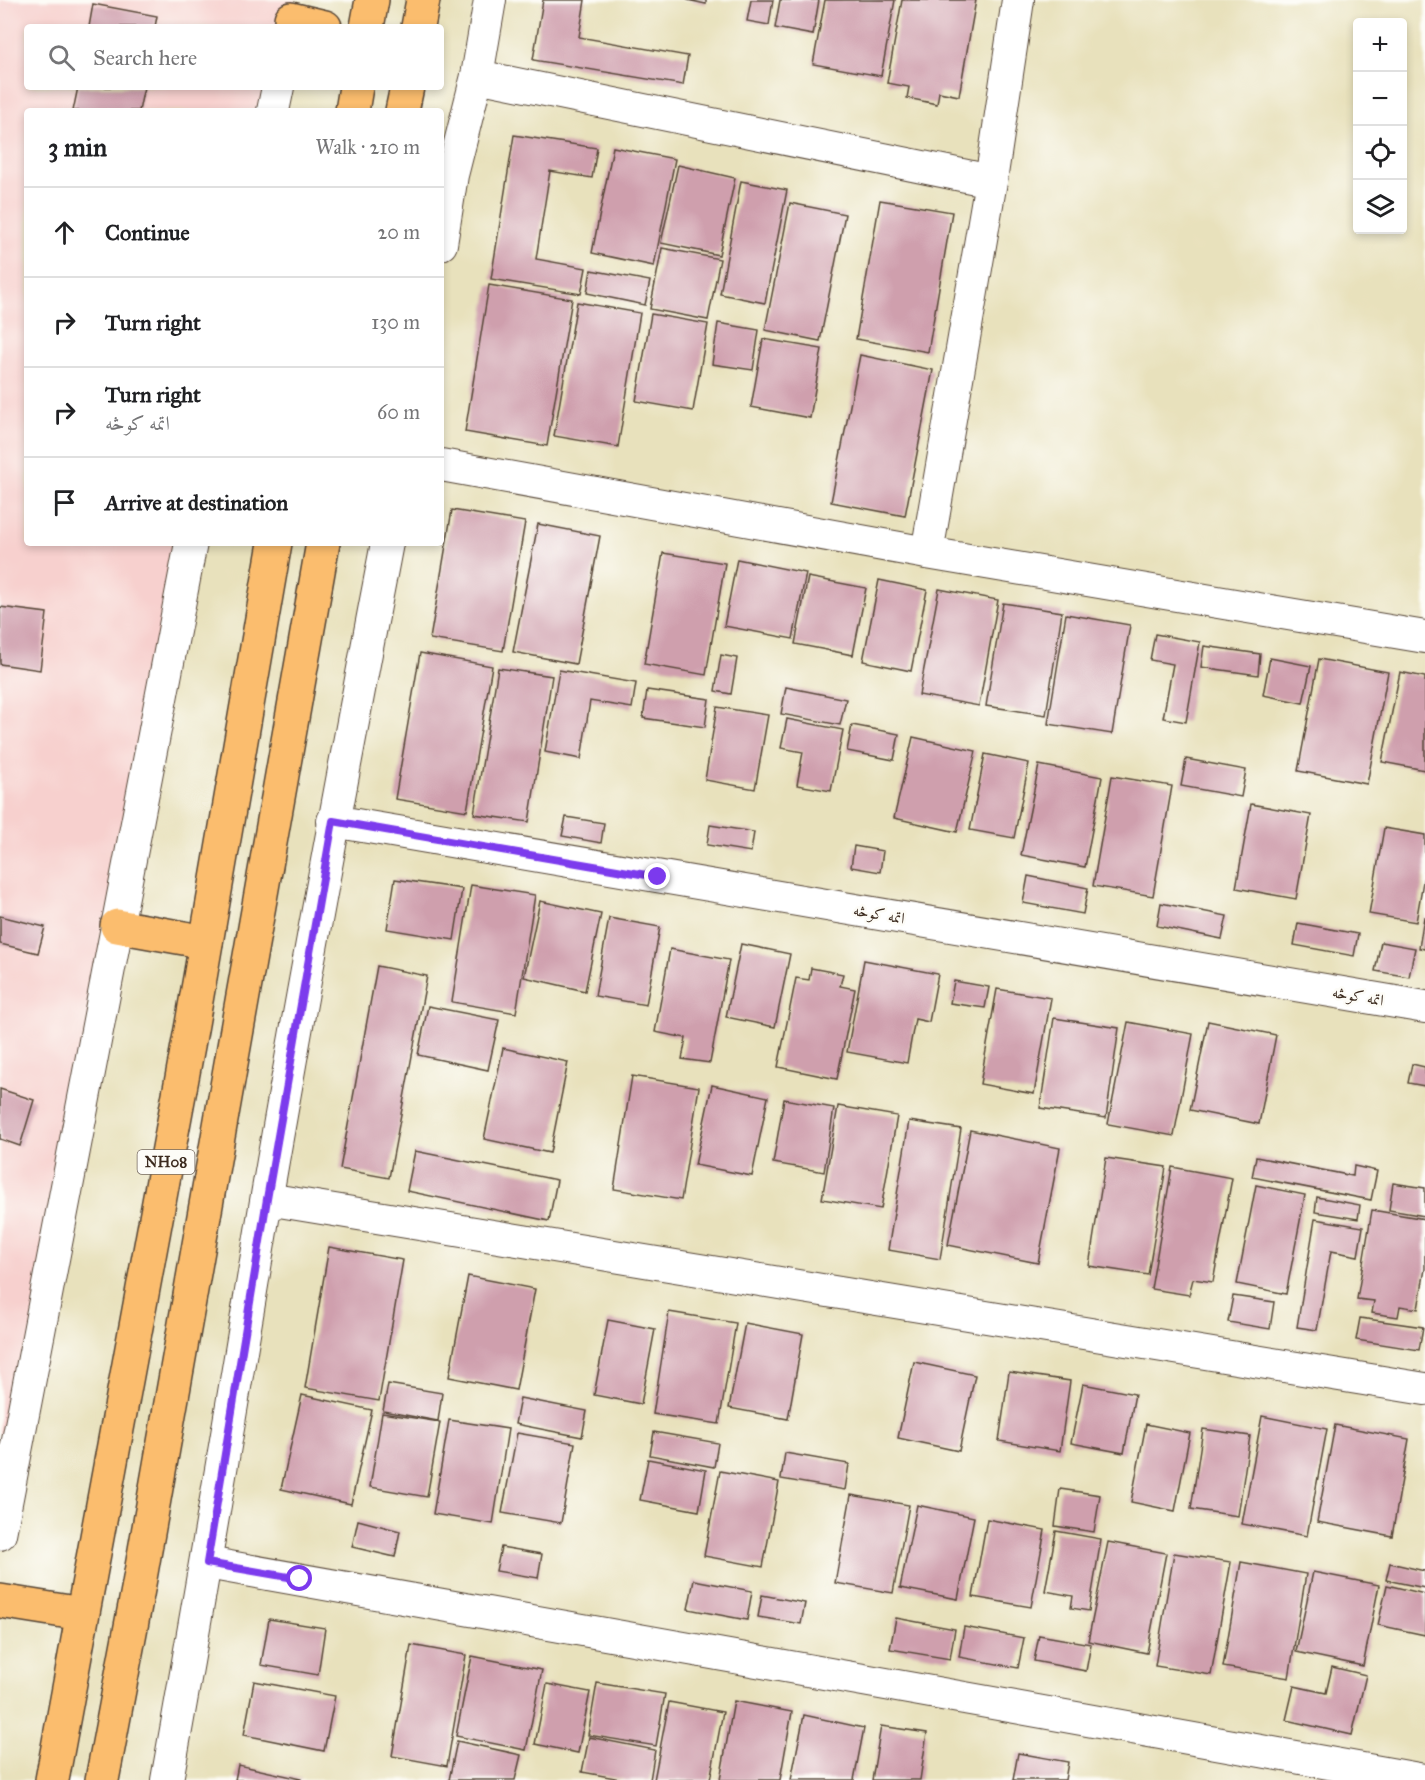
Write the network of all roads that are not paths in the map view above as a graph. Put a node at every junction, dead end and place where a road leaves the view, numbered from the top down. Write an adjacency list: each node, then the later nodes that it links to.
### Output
1 (372, 0): 7 (highway)
2 (423, 0): 8 (highway)
3 (490, 0): 9 (street)
4 (1018, 0): 16 (street)
5 (292, 15): 6 (highway)
6 (317, 24)
7 (368, 24)
8 (419, 24)
9 (477, 76): 16 (street); 17 (street)
10 (277, 90): 13 (street)
11 (356, 90): 14 (highway)
12 (406, 90): 15 (highway)
13 (274, 108)
14 (352, 108)
15 (403, 108)
16 (991, 181): 23 (street)
17 (444, 225)
18 (444, 466): 23 (street)
19 (189, 546): 26 (street)
20 (274, 546): 27 (highway, NH08)
21 (322, 546): 36 (highway, NH08)
22 (386, 546): 25 (street)
23 (927, 553): 24 (street)
24 (1425, 637)
25 (333, 821): 28 (street, اتمه کوڅه); 29 (street)
26 (117, 926): 27 (highway); 31 (street)
27 (206, 942): 34 (highway, NH08)
28 (1425, 1008)
29 (267, 1199): 30 (street); 32 (street)
30 (1425, 1389)
31 (0, 1534)
32 (207, 1563): 37 (street); 38 (street)
33 (0, 1601): 34 (highway)
34 (82, 1614): 35 (highway, NH08)
35 (52, 1780)
36 (102, 1780)
37 (167, 1780)
38 (1424, 1780)

